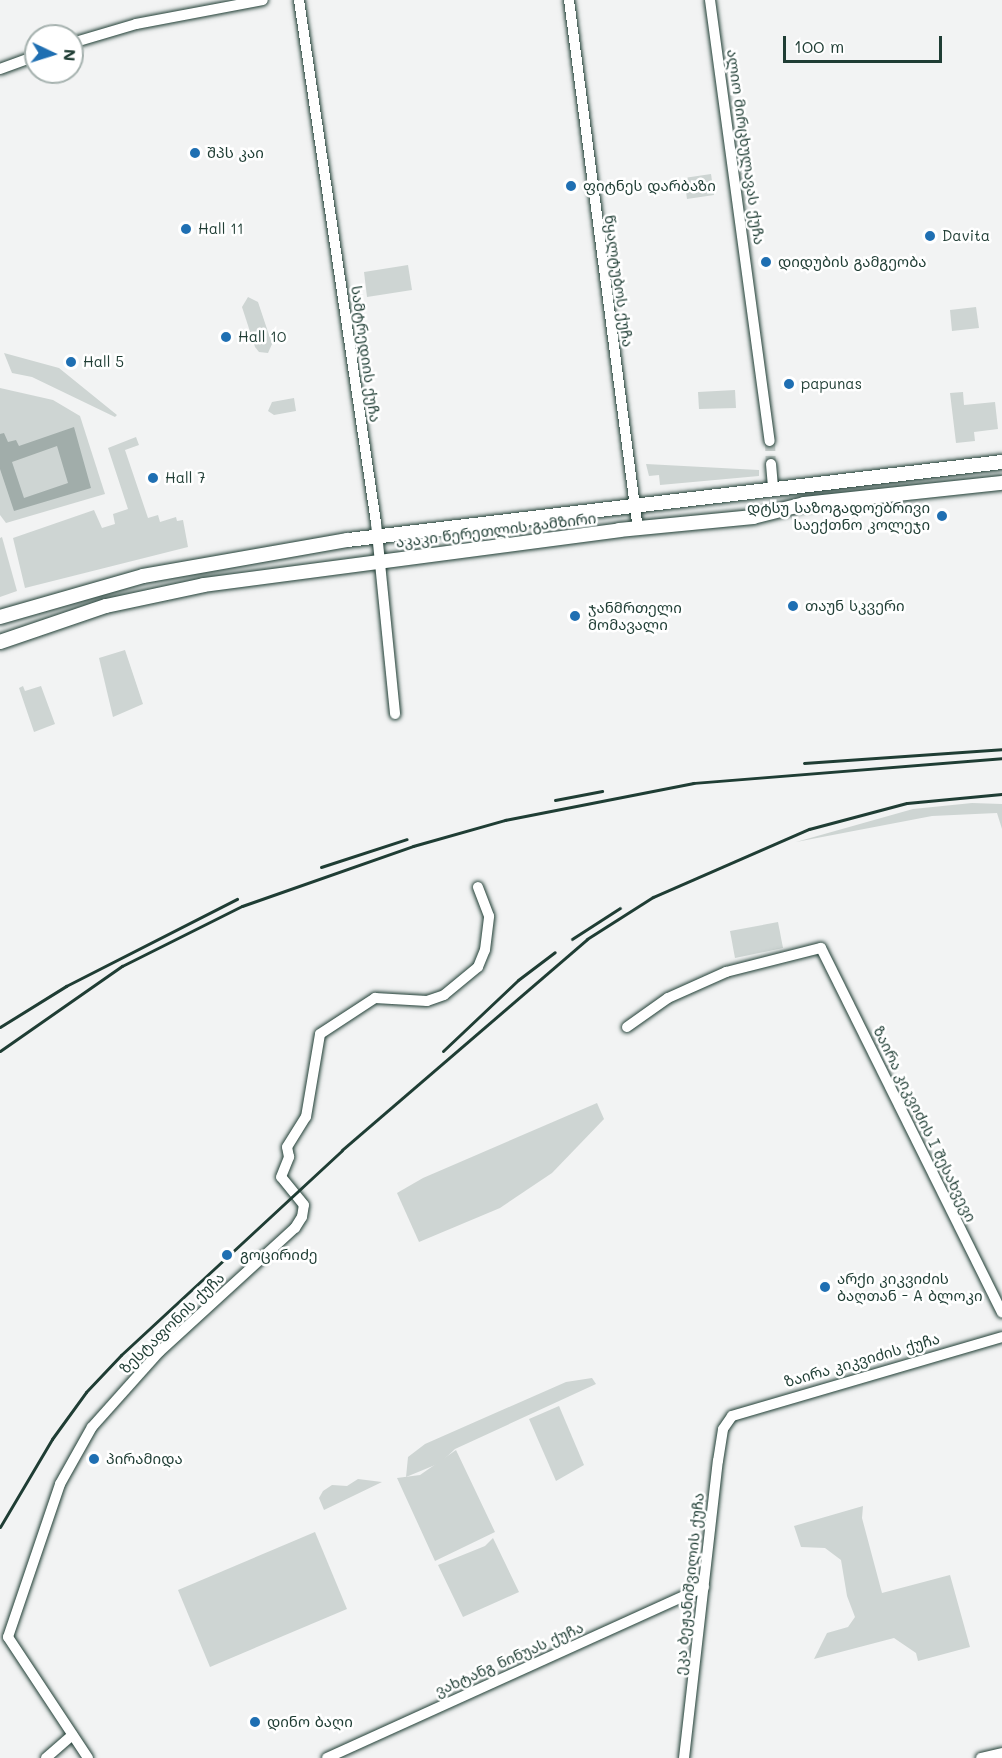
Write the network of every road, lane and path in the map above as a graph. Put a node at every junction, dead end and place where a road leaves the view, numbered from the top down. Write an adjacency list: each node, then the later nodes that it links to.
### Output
1 (263, 0): 5 (street)
2 (299, 0): 15 (street, სამტრედიის ქუჩა)
3 (568, 0): 13 (street, წყალტუბოს ქუჩა)
4 (710, 0): 8 (street, ალიო მირცხულავას ქუჩა)
5 (84, 39)
6 (24, 60): 7 (street)
7 (0, 69)
8 (770, 441)
9 (1002, 462): 12 (main road, აკაკი წერეთლის გამზირი)
10 (771, 464): 12 (street)
11 (1002, 483): 14 (main road, აკაკი წერეთლის გამზირი)
12 (773, 489): 13 (main road, აკაკი წერეთლის გამზირი)
13 (634, 504): 14 (street, წყალტუბოს ქუჩა); 15 (main road, აკაკი წერეთლის გამზირი)
14 (638, 530): 16 (main road, აკაკი წერეთლის გამზირი)
15 (377, 536): 16 (street, სამტრედიის ქუჩა); 17 (main road, აკაკი წერეთლის გამზირი)
16 (381, 562): 18 (main road, აკაკი წერეთლის გამზირი); 19 (street, სამტრედიის ქუჩა)
17 (0, 617)
18 (0, 642)
19 (395, 714)
20 (478, 887): 26 (street, ზესტაფონის ქუჩა)
21 (627, 1027): 22 (street, ზაირა კიკვიძის I შესახვევი)
22 (1002, 1312)
23 (1002, 1337): 24 (street, ზაირა კიკვიძის ქუჩა)
24 (732, 1416): 25 (street, ეკა ბეჟანიშვილის ქუჩა)
25 (704, 1587): 30 (street, ვახტანგ ნინუას ქუჩა); 31 (street, ეკა ბეჟანიშვილის ქუჩა)
26 (72, 1735): 28 (street); 29 (street, ზესტაფონის ქუჩა)
27 (1002, 1753): 32 (street)
28 (46, 1758)
29 (88, 1758)
30 (327, 1758)
31 (684, 1758)
32 (981, 1758)

